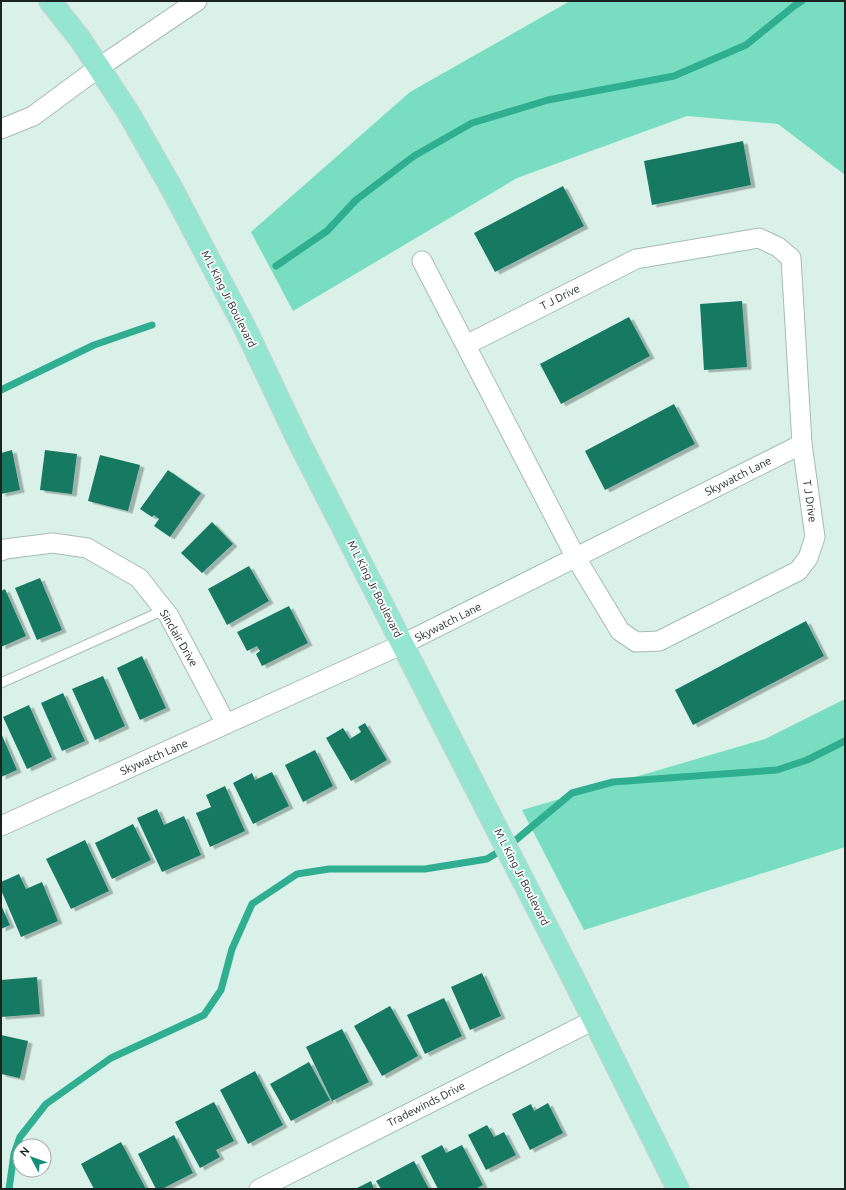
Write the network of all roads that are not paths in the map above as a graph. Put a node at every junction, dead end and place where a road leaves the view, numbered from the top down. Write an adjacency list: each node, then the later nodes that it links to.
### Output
1 (50, 1): 3 (main road, M L King Jr Boulevard)
2 (197, 1): 3 (street)
3 (98, 68): 4 (street); 11 (main road, M L King Jr Boulevard)
4 (1, 129)
5 (422, 261): 6 (street, T J Drive)
6 (466, 345): 7 (street, T J Drive); 9 (street, T J Drive)
7 (802, 444): 9 (street, Skywatch Lane); 9 (street, T J Drive)
8 (1, 551): 10 (street, Sinclair Drive)
9 (576, 558): 11 (street, Skywatch Lane)
10 (164, 610): 12 (lane); 13 (street, Sinclair Drive)
11 (403, 644): 13 (street, Skywatch Lane); 15 (main road, M L King Jr Boulevard)
12 (1, 683)
13 (226, 724): 14 (street, Skywatch Lane)
14 (1, 826)
15 (594, 1020): 16 (street, Tradewinds Drive); 17 (main road, M L King Jr Boulevard)
16 (259, 1189)
17 (678, 1189)

